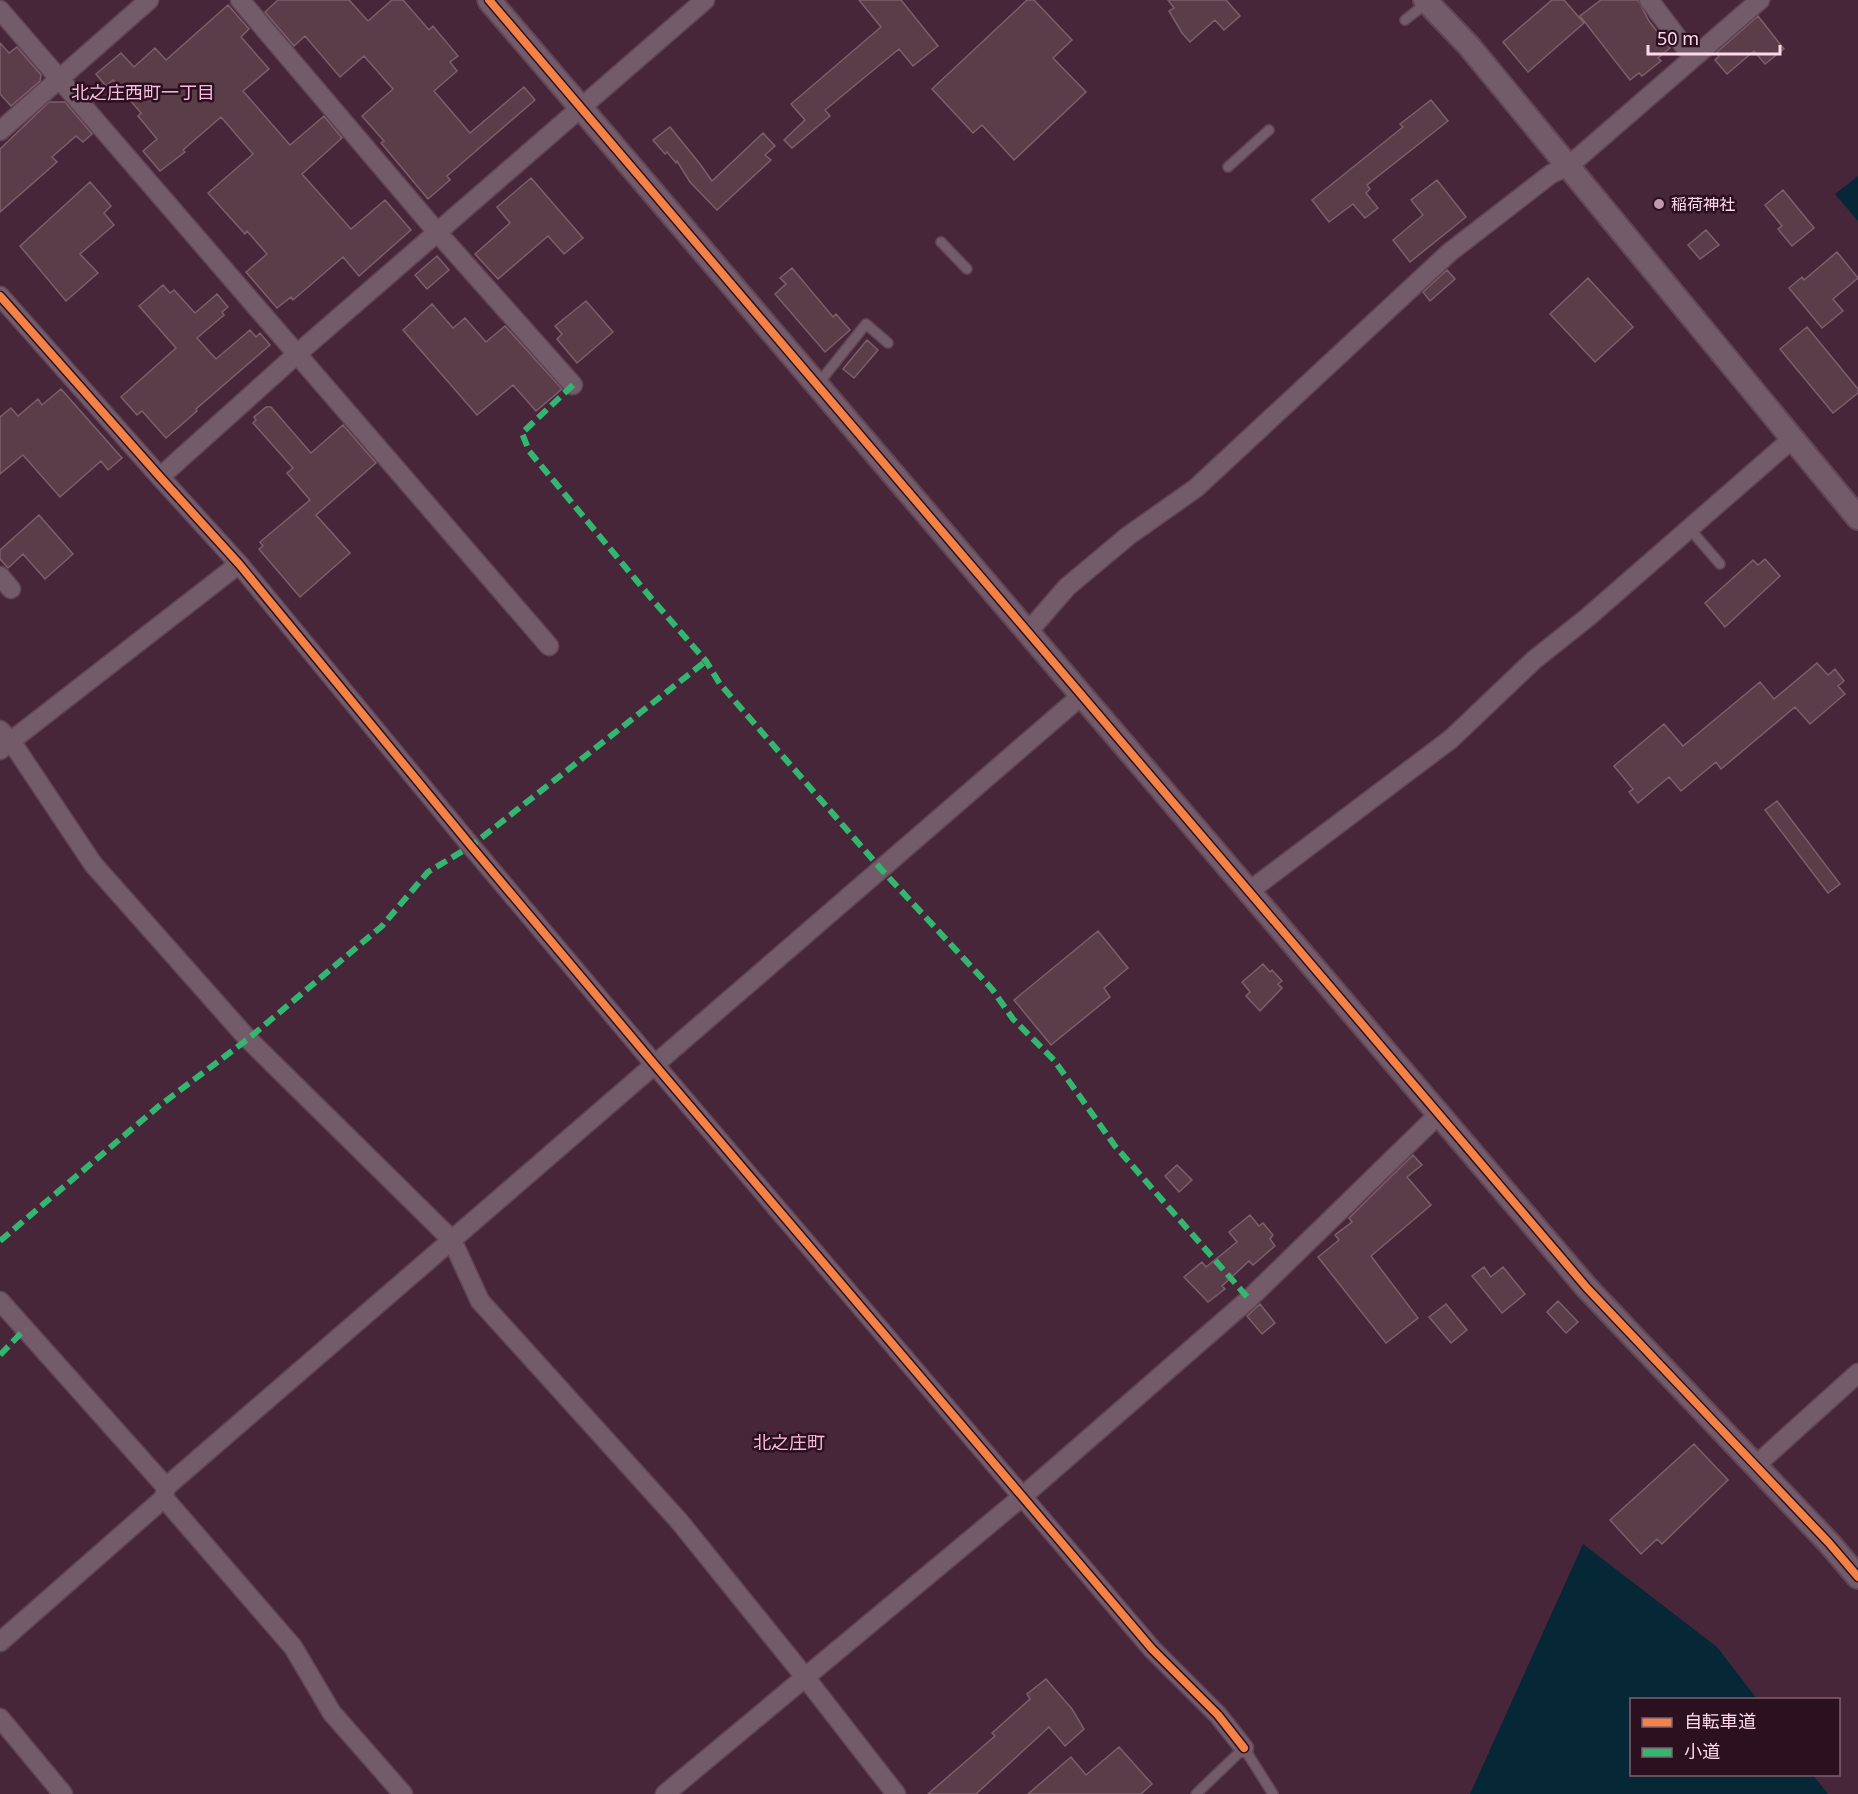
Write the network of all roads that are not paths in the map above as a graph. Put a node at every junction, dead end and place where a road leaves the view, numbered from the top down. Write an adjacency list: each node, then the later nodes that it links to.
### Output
1 (149, 0): 11 (street)
2 (240, 0): 17 (street)
3 (489, 0): 12 (street)
4 (705, 0): 12 (street)
5 (1649, 0): 10 (street)
6 (1761, 0): 10 (street)
7 (1427, 1): 9 (lane); 15 (street)
8 (0, 10): 11 (street)
9 (1405, 20)
10 (1693, 58): 15 (street)
11 (59, 78): 14 (street); 22 (street)
12 (581, 110): 17 (street); 23 (street)
13 (1269, 130): 16 (lane)
14 (0, 131)
15 (1568, 166): 25 (street); 31 (street)
16 (1228, 167)
17 (437, 232): 22 (street); 24 (street)
18 (941, 242): 19 (lane)
19 (967, 269)
20 (0, 296): 26 (street)
21 (888, 343): 23 (lane)
22 (297, 354): 26 (street); 32 (street)
23 (818, 384): 31 (street)
24 (573, 385)
25 (1792, 439): 27 (street); 28 (street)
26 (160, 477): 29 (street)
27 (1858, 518)
28 (1689, 528): 30 (lane); 35 (street)
29 (239, 564): 34 (street); 36 (street)
30 (1720, 564)
31 (1028, 632): 33 (street)
32 (549, 646)
33 (1081, 696): 35 (street); 36 (street)
34 (4, 740): 38 (street)
35 (1248, 892): 37 (street)
36 (655, 1065): 38 (street); 43 (street)
37 (1439, 1114): 41 (street); 43 (street)
38 (452, 1240): 42 (street); 46 (street)
39 (0, 1301): 42 (street)
40 (1858, 1373): 41 (street)
41 (1755, 1466): 44 (street)
42 (165, 1492): 45 (street); 50 (street)
43 (1023, 1496): 46 (street); 48 (street)
44 (1858, 1577)
45 (0, 1642)
46 (805, 1677): 51 (street); 52 (street)
47 (0, 1718): 49 (street)
48 (1244, 1748): 53 (lane); 54 (lane)
49 (63, 1794)
50 (403, 1794)
51 (666, 1794)
52 (896, 1794)
53 (1196, 1794)
54 (1273, 1794)

